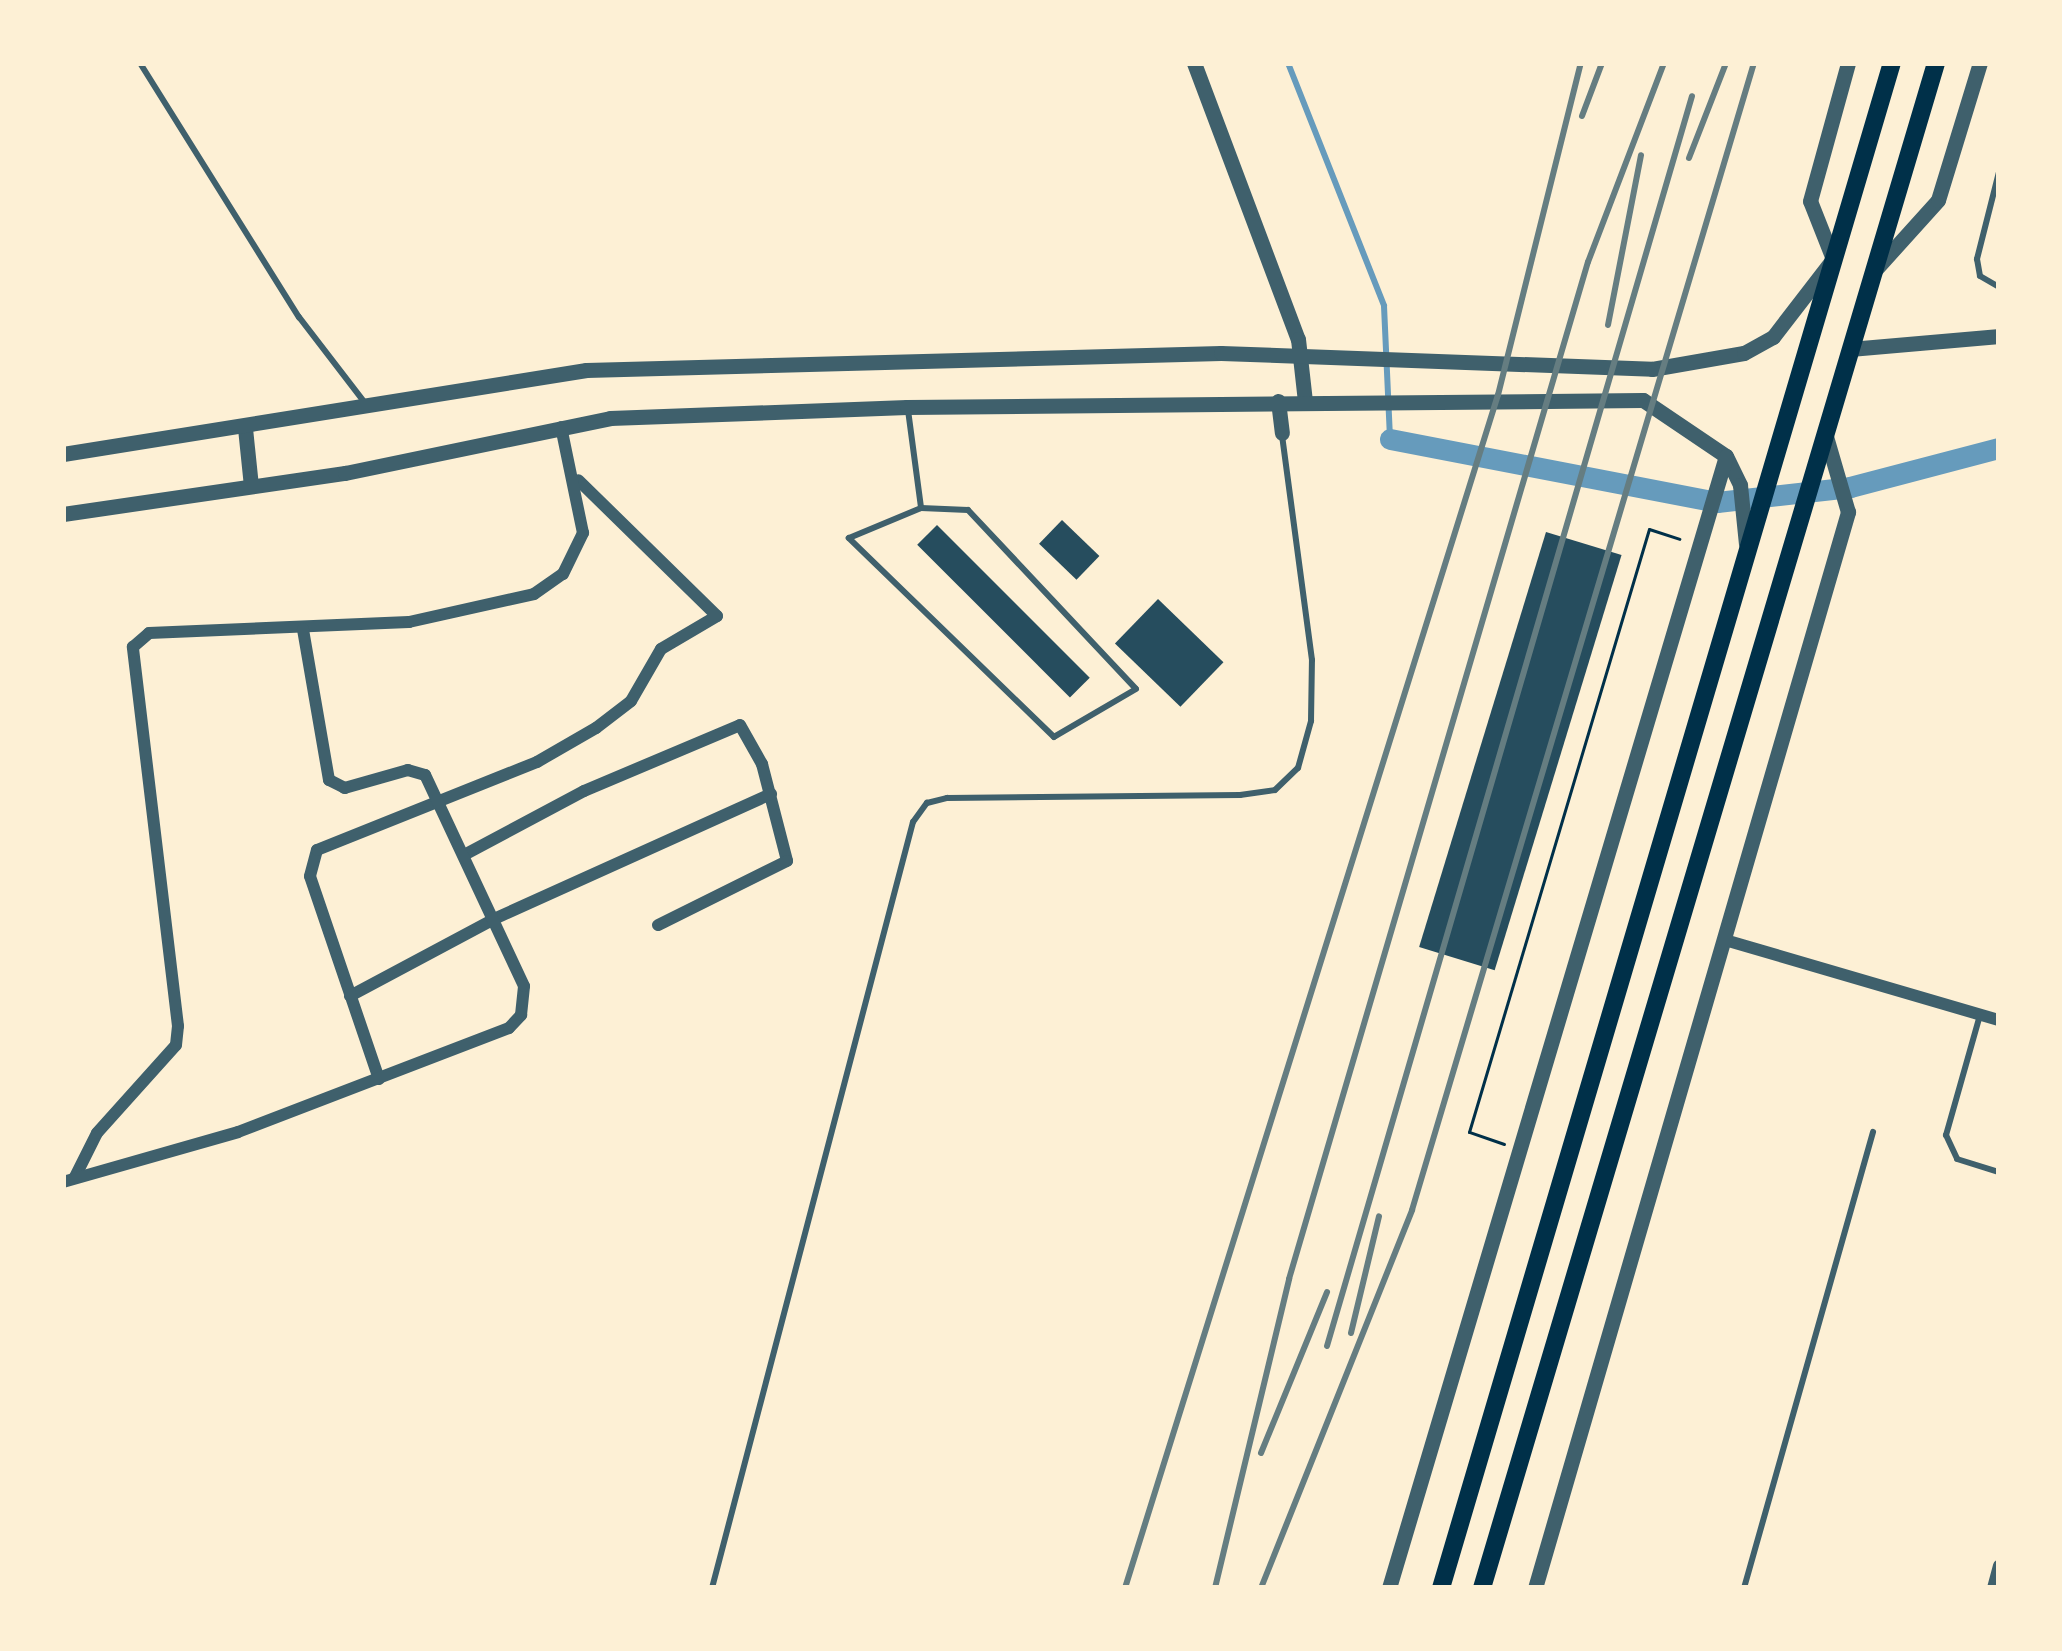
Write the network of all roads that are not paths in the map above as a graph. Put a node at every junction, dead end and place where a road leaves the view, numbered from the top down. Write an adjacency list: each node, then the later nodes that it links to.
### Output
1 (140, 63): 16 (lane)
2 (1193, 63): 13 (street)
3 (1848, 63): 8 (street)
4 (1892, 63): 8 (main road)
5 (1936, 63): 9 (main road)
6 (1980, 63): 9 (street)
7 (1999, 172): 10 (lane)
8 (1833, 259): 13 (street); 28 (main road)
9 (1874, 272): 12 (main road)
10 (1999, 287)
11 (1999, 336): 12 (street)
12 (1850, 349): 21 (main road)
13 (1302, 353): 15 (street); 16 (street)
14 (1279, 401): 15 (street); 17 (street); 20 (street)
15 (1305, 401): 23 (street)
16 (367, 406): 19 (street)
17 (907, 407): 18 (street); 26 (lane)
18 (560, 427): 24 (street); 25 (street)
19 (245, 428): 22 (street); 25 (street)
20 (1282, 433): 46 (lane)
21 (1825, 441): 35 (street); 44 (main road)
22 (63, 454)
23 (1726, 456): 28 (street); 47 (street)
24 (577, 480): 29 (street); 31 (street)
25 (251, 486): 27 (street)
26 (921, 508): 26 (lane)
27 (63, 514)
28 (1746, 559): 43 (main road)
29 (303, 629): 31 (street); 42 (street)
30 (771, 794): 32 (street); 33 (street); 34 (street)
31 (439, 802): 32 (street); 36 (street)
32 (464, 855): 33 (street)
33 (494, 919): 36 (street); 39 (street)
34 (658, 925)
35 (1725, 940): 37 (street); 50 (street)
36 (350, 996): 39 (street)
37 (1981, 1015): 38 (street); 41 (lane)
38 (1999, 1020)
39 (379, 1079): 42 (street)
40 (1873, 1132): 51 (lane)
41 (1999, 1172)
42 (69, 1179)
43 (1545, 1238): 44 (main road); 48 (main road)
44 (1582, 1248): 49 (main road)
45 (1999, 1566): 52 (street)
46 (712, 1588)
47 (1389, 1588)
48 (1442, 1588)
49 (1482, 1588)
50 (1535, 1588)
51 (1744, 1588)
52 (1993, 1588)

